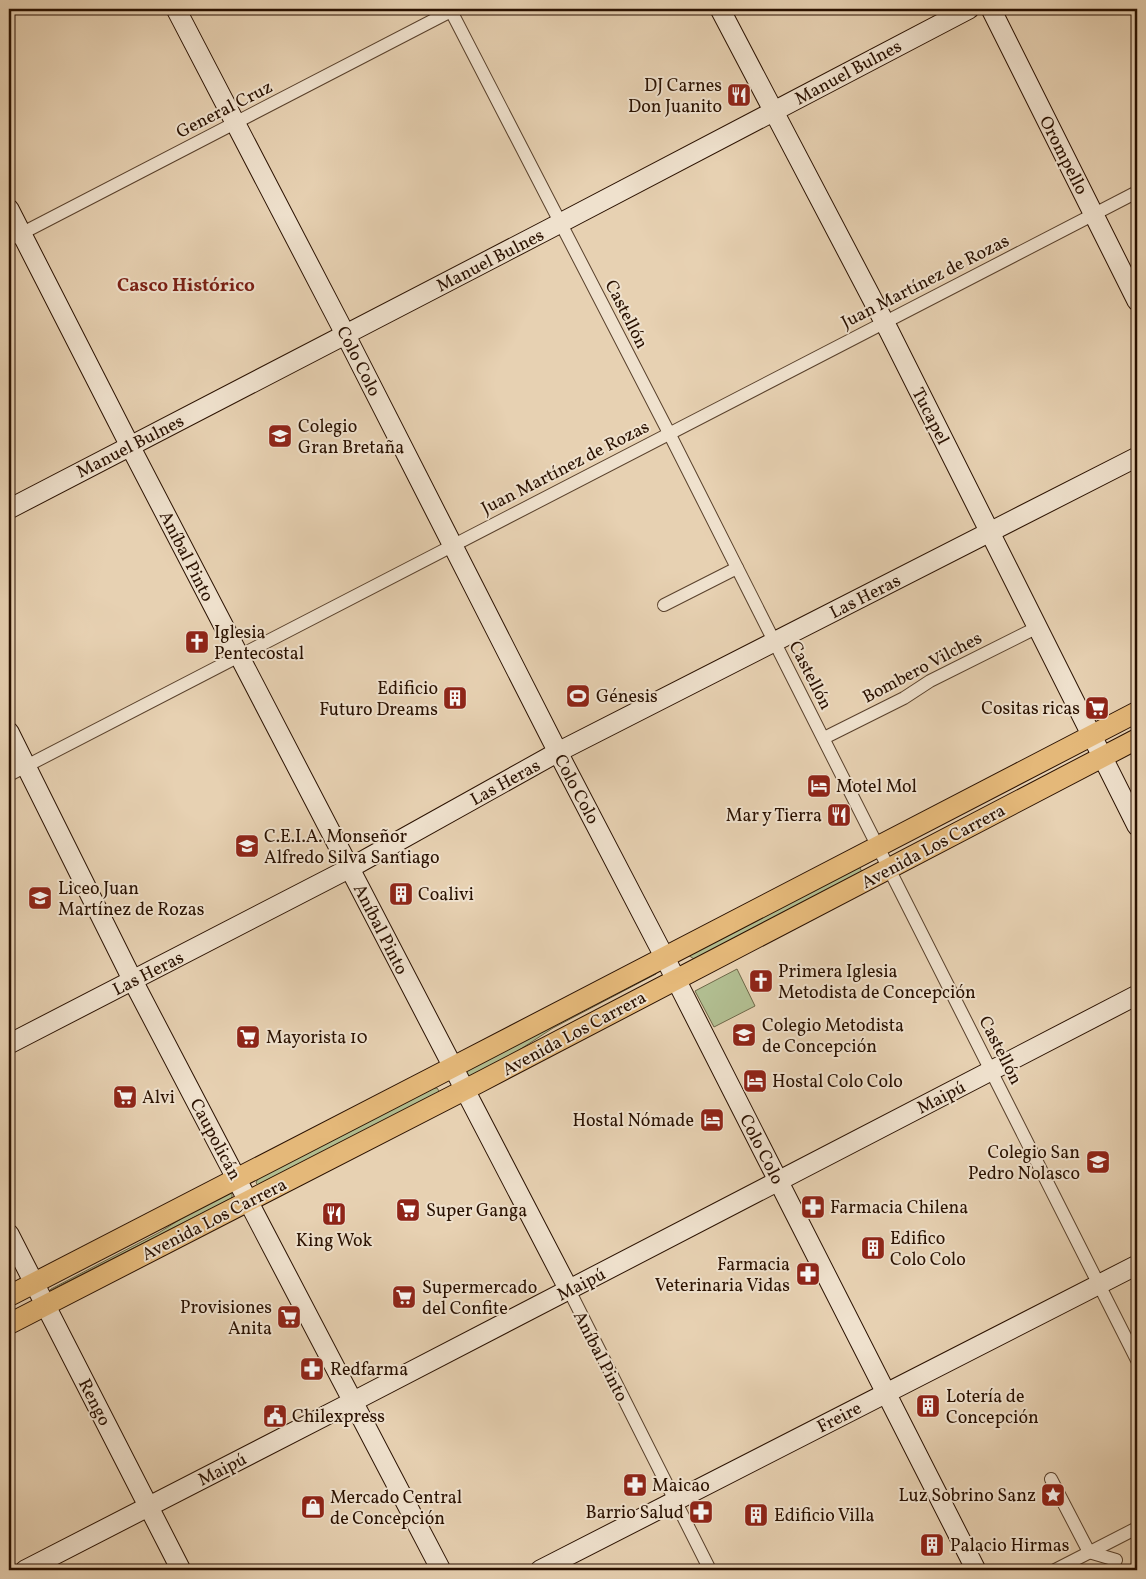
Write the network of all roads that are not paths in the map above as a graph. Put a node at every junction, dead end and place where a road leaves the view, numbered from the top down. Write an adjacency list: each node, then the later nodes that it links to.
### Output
1 (176, 9): 7 (street, Colo Colo)
2 (452, 9): 7 (street, General Cruz); 11 (street, Castellón)
3 (720, 9): 6 (street, Tucapel)
4 (969, 9): 6 (street, Manuel Bulnes)
5 (991, 9): 10 (street, Orompello)
6 (773, 111): 11 (street, Manuel Bulnes); 14 (street, Tucapel)
7 (235, 123): 12 (street, General Cruz); 15 (street, Colo Colo)
8 (1137, 192): 10 (street, Juan Martínez de Rozas)
9 (9, 209): 12 (street, Aníbal Pinto)
10 (1094, 214): 13 (street, Orompello); 14 (street, Juan Martínez de Rozas)
11 (560, 223): 15 (street, Manuel Bulnes); 16 (street, Castellón)
12 (15, 237): 17 (street, Aníbal Pinto)
13 (1137, 300)
14 (884, 321): 16 (street, Juan Martínez de Rozas); 20 (street, Tucapel)
15 (345, 335): 17 (street, Manuel Bulnes); 21 (street, Colo Colo)
16 (669, 432): 21 (street, Juan Martínez de Rozas); 22 (street, Castellón)
17 (130, 446): 19 (street, Manuel Bulnes); 26 (street, Aníbal Pinto)
18 (1137, 457): 20 (street, Las Heras)
19 (9, 509)
20 (990, 533): 24 (street, Tucapel); 25 (street, Las Heras)
21 (453, 545): 26 (street, Juan Martínez de Rozas); 32 (street, Colo Colo)
22 (737, 568): 23 (street); 25 (street, Castellón)
23 (664, 605)
24 (1038, 627): 29 (street, Tucapel); 30 (street, Bombero Vilches)
25 (775, 642): 30 (street, Castellón); 32 (street, Las Heras)
26 (239, 655): 34 (street, Juan Martínez de Rozas); 38 (street, Aníbal Pinto)
27 (1137, 712): 29 (main road, Avenida Los Carrera)
28 (9, 732): 34 (street, Caupolicán)
29 (1092, 736): 33 (street, Tucapel); 37 (main road, Avenida Los Carrera)
30 (824, 738): 37 (street, Castellón)
31 (1137, 739): 33 (main road, Avenida Los Carrera)
32 (558, 752): 38 (street, Las Heras); 40 (street, Colo Colo)
33 (1103, 757): 36 (street, Tucapel); 39 (main road, Avenida Los Carrera)
34 (26, 766): 35 (street, Juan Martínez de Rozas); 41 (street, Caupolicán)
35 (9, 775)
36 (1137, 826)
37 (879, 847): 39 (street, Castellón); 40 (main road, Avenida Los Carrera)
38 (350, 868): 41 (street, Las Heras); 45 (street, Aníbal Pinto)
39 (890, 868): 42 (main road, Avenida Los Carrera); 46 (street, Castellón)
40 (665, 958): 42 (street, Colo Colo); 45 (main road, Avenida Los Carrera)
41 (133, 980): 44 (street, Las Heras); 48 (street, Caupolicán)
42 (676, 980): 47 (main road, Avenida Los Carrera); 49 (street, Colo Colo)
43 (1137, 995): 46 (street, Maipú)
44 (9, 1044)
45 (454, 1067): 47 (street, Aníbal Pinto); 48 (main road, Avenida Los Carrera)
46 (992, 1071): 49 (street, Maipú); 54 (street, Castellón)
47 (465, 1090): 50 (main road, Avenida Los Carrera); 55 (street, Aníbal Pinto)
48 (237, 1179): 50 (street, Caupolicán); 53 (main road, Avenida Los Carrera)
49 (779, 1181): 55 (street, Maipú); 60 (street, Colo Colo)
50 (248, 1201): 57 (main road, Avenida Los Carrera); 61 (street, Caupolicán)
51 (9, 1234): 53 (street, Rengo)
52 (1137, 1264): 54 (street, Freire)
53 (34, 1283): 56 (main road, Avenida Los Carrera); 57 (street, Rengo)
54 (1099, 1284): 59 (street, Castellón); 60 (street, Freire)
55 (568, 1290): 61 (street, Maipú); 63 (street, Aníbal Pinto)
56 (9, 1296)
57 (45, 1305): 58 (main road, Avenida Los Carrera); 64 (street, Rengo)
58 (9, 1324)
59 (1137, 1360)
60 (886, 1393): 63 (street, Freire); 74 (street, Colo Colo)
61 (354, 1401): 64 (street, Maipú); 71 (street, Caupolicán)
62 (1051, 1479): 67 (street)
63 (675, 1501): 72 (street, Freire); 73 (street, Aníbal Pinto)
64 (148, 1507): 69 (street, Maipú); 70 (street, Rengo)
65 (1137, 1528): 66 (street)
66 (1107, 1543): 67 (street); 68 (street)
67 (1090, 1552): 68 (street); 75 (street)
68 (1119, 1565)
69 (25, 1570)
70 (181, 1570)
71 (441, 1570)
72 (540, 1570)
73 (710, 1570)
74 (976, 1570)
75 (1055, 1570)

